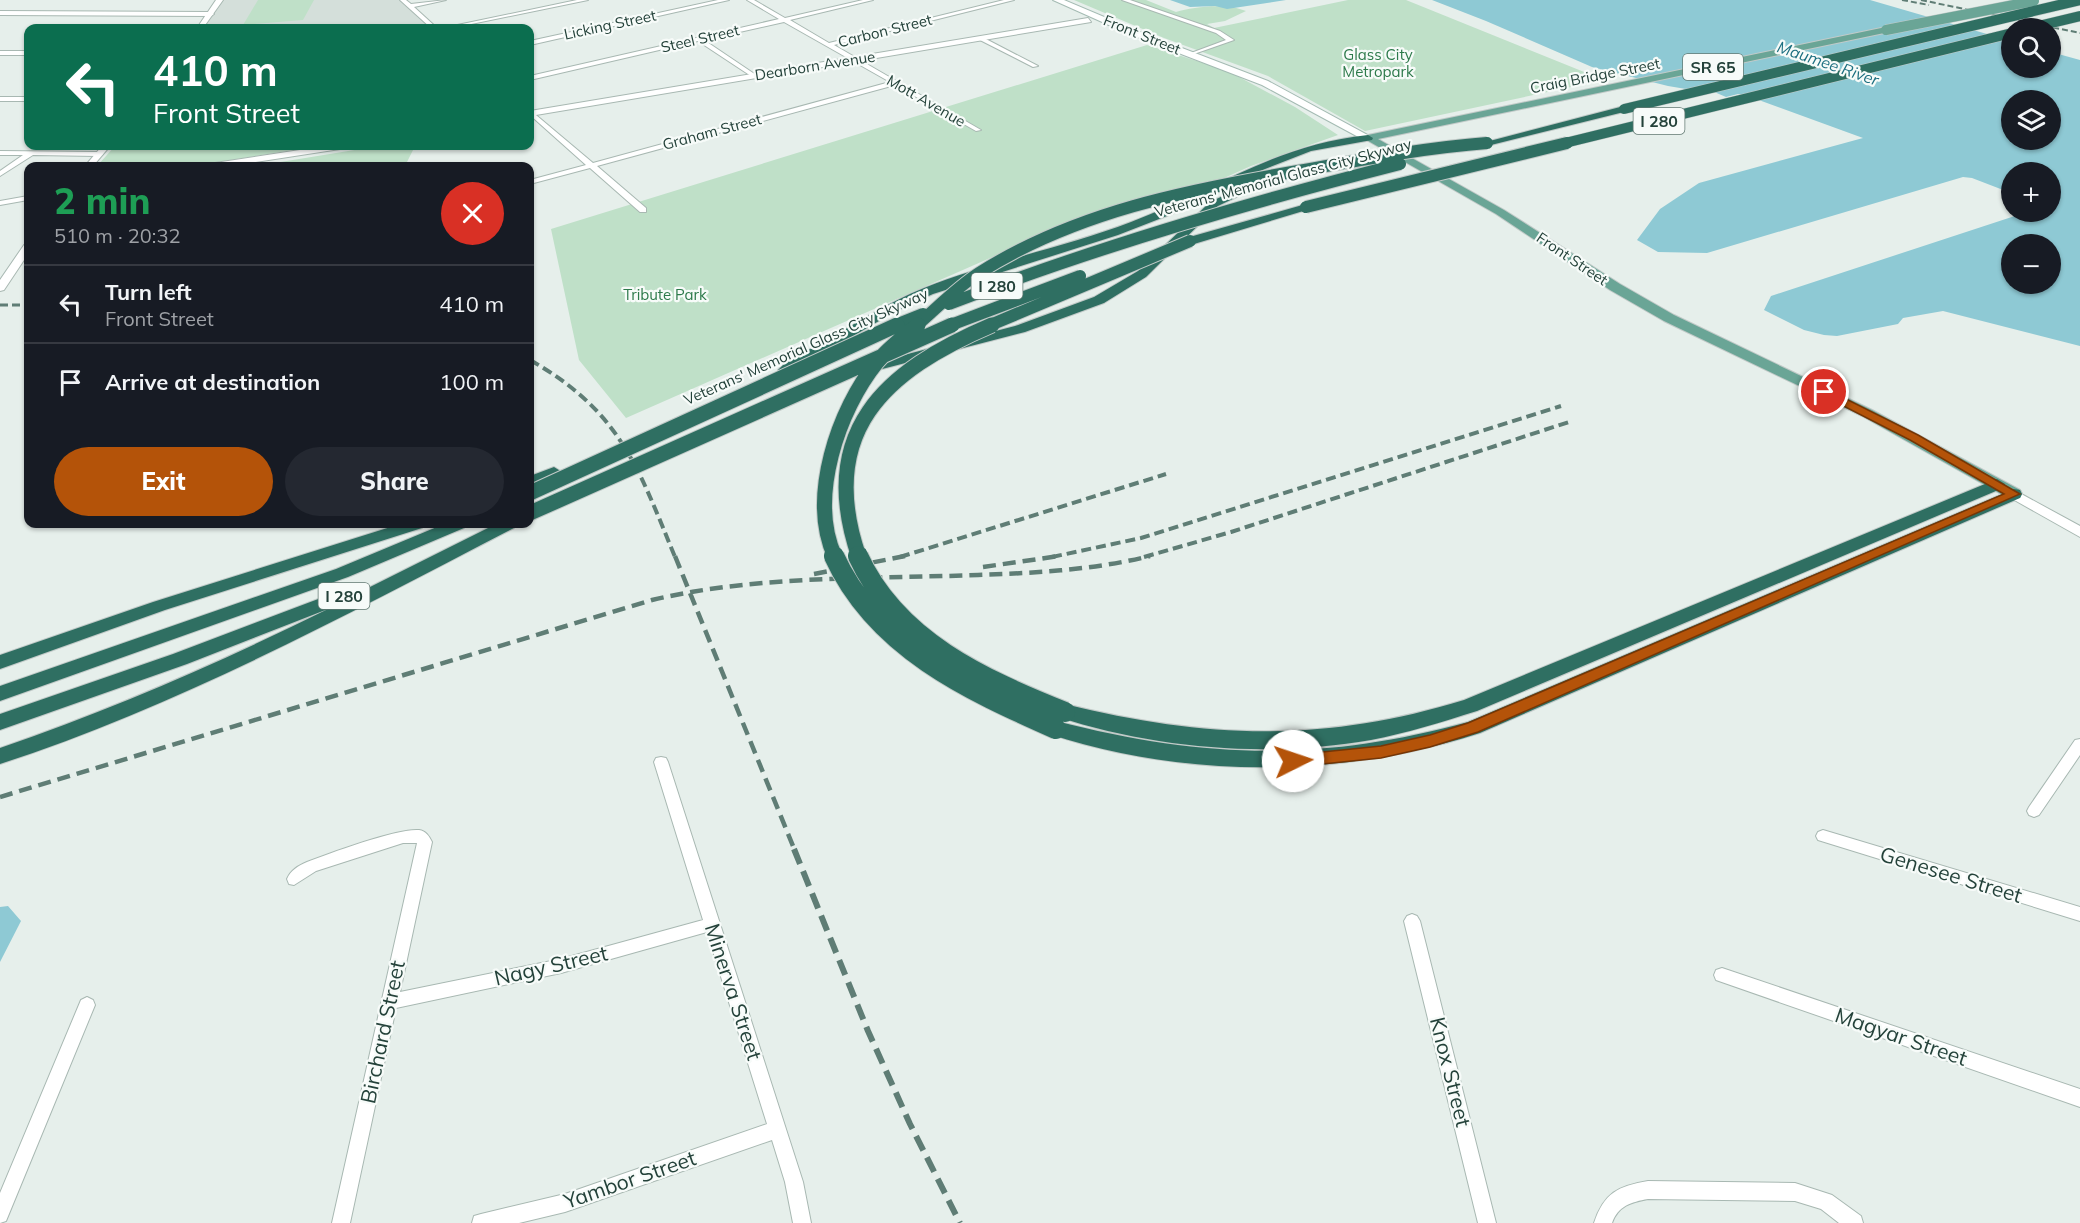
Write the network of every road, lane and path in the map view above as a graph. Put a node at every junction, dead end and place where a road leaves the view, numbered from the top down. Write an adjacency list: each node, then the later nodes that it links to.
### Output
1 (220, 0): 15 (street)
2 (404, 0): 13 (street)
3 (443, 0): 13 (street)
4 (585, 0): 23 (street)
5 (726, 0): 27 (street, Licking Street)
6 (750, 0): 18 (street, Mott Avenue)
7 (870, 0): 18 (street, Steel Street)
8 (1011, 0): 28 (street, Carbon Street)
9 (1057, 0): 17 (main road, Front Street)
10 (1125, 0): 31 (street)
11 (2036, 0): 42 (main road, Craig Bridge Street / SR 65, bridge)
12 (2080, 0): 43 (highway, Veterans' Memorial Glass City Skyway / I 280, bridge)
13 (410, 6): 22 (street)
14 (0, 13): 15 (street)
15 (211, 14): 21 (street)
16 (2080, 16): 20 (highway, bridge)
17 (1100, 18): 19 (street, Dearborn Avenue); 31 (main road, Front Street)
18 (784, 20): 26 (street, Steel Street); 28 (street, Mott Avenue)
19 (1088, 20): 25 (street, Dearborn Avenue)
20 (2061, 21)
21 (203, 24)
22 (430, 24)
23 (466, 24)
24 (2001, 36): 58 (highway, Veterans' Memorial Glass City Skyway / I 280, bridge)
25 (980, 38): 32 (street, Dearborn Avenue); 33 (street)
26 (698, 39): 34 (street); 35 (street, Steel Street)
27 (534, 42)
28 (828, 45): 32 (street, Mott Avenue)
29 (0, 53): 30 (street)
30 (24, 53)
31 (1193, 54): 42 (main road, Front Street)
32 (854, 59): 34 (street, Dearborn Avenue); 36 (street, Mott Avenue)
33 (1035, 66)
34 (754, 76): 39 (street, Dearborn Avenue)
35 (534, 77)
36 (895, 83): 41 (street, Mott Avenue); 52 (street, Graham Street)
37 (0, 99): 38 (street)
38 (24, 99)
39 (534, 112)
40 (534, 116): 52 (street)
41 (978, 130)
42 (1368, 138): 61 (highway); 62 (main road, Front Street); 65 (highway)
43 (1487, 142): 63 (highway, Veterans' Memorial Glass City Skyway / I 280, bridge); 73 (highway, bridge)
44 (36, 150): 48 (street)
45 (102, 150): 49 (street)
46 (315, 150): 51 (street)
47 (0, 153): 48 (street)
48 (31, 153): 49 (street); 53 (street)
49 (99, 154): 50 (street)
50 (92, 162)
51 (240, 162)
52 (591, 165): 54 (street, Graham Street); 57 (street)
53 (0, 174)
54 (534, 181)
55 (24, 199): 56 (street)
56 (0, 203)
57 (644, 210)
58 (1190, 241): 64 (highway, Veterans' Memorial Glass City Skyway / I 280, bridge); 73 (highway, bridge)
59 (24, 253): 60 (street)
60 (0, 288)
61 (534, 480)
62 (2006, 489): 70 (street, Front Street); 73 (highway)
63 (534, 491)
64 (534, 511)
65 (534, 511)
66 (403, 528): 71 (highway)
67 (449, 528): 72 (highway, I 280)
68 (498, 528): 74 (highway, I 280)
69 (499, 528): 76 (highway)
70 (2080, 532)
71 (0, 662)
72 (0, 694)
73 (1060, 721)
74 (0, 722)
75 (2078, 750): 78 (street)
76 (0, 756)
77 (661, 762): 83 (street, Minerva Street)
78 (2034, 811)
79 (1823, 836): 81 (street, Genesee Street)
80 (294, 879): 85 (street, Birchard Street)
81 (2080, 914)
82 (1413, 921): 93 (street, Knox Street)
83 (712, 924): 85 (street, Nagy Street); 88 (street, Minerva Street)
84 (1722, 975): 87 (street, Magyar Street)
85 (389, 1002): 90 (street, Birchard Street)
86 (87, 1005): 89 (street)
87 (2080, 1098)
88 (777, 1129): 91 (street, Yambor Street); 92 (street, Minerva Street)
89 (0, 1215)
90 (341, 1223)
91 (482, 1223)
92 (802, 1223)
93 (1487, 1223)
94 (1603, 1223): 95 (street)
95 (1854, 1223)

